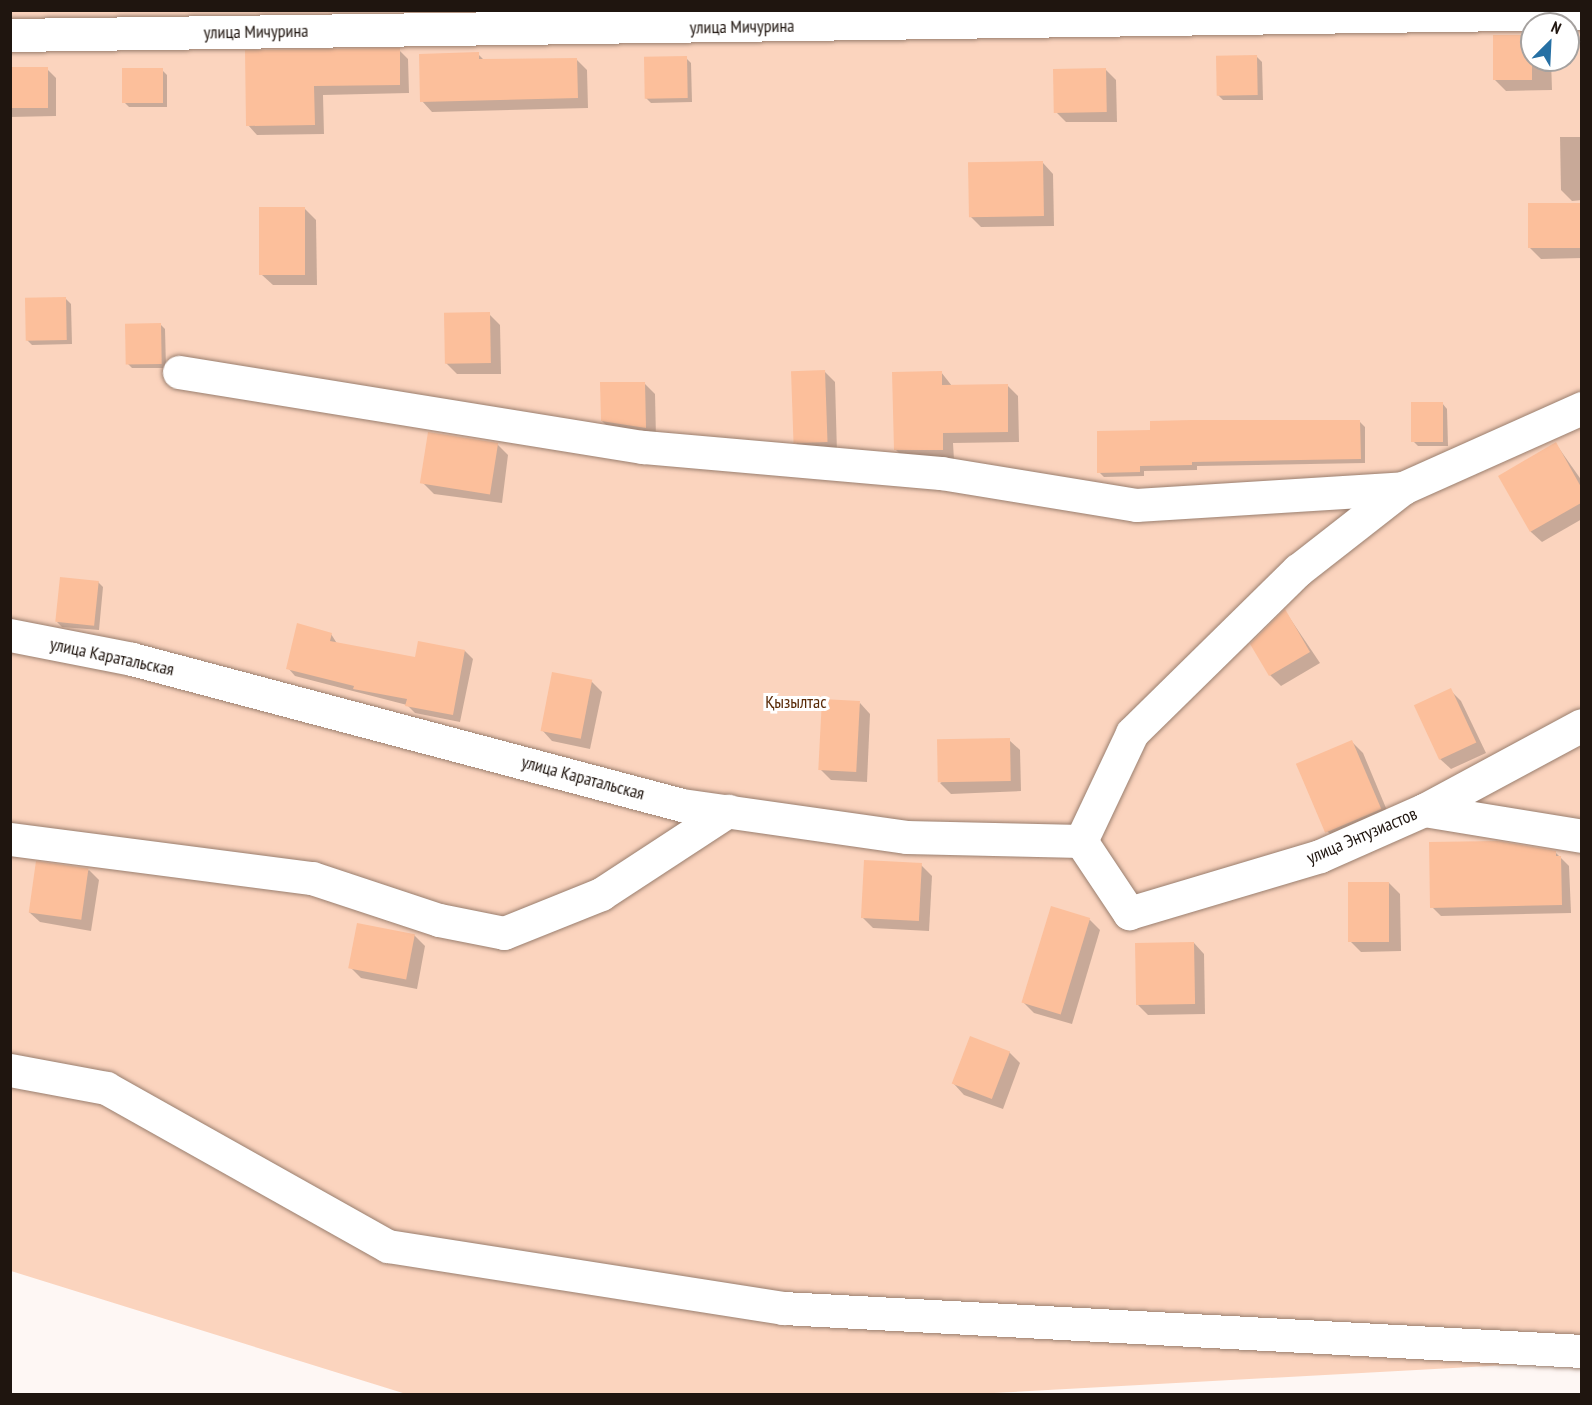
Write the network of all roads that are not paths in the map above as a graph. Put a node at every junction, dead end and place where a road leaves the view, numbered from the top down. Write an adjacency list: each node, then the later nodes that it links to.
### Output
1 (1581, 13): 2 (street, улица Мичурина)
2 (710, 19): 3 (street, улица Мичурина)
3 (10, 35)
4 (179, 372): 6 (street)
5 (1581, 408): 6 (street)
6 (1404, 488): 13 (street)
7 (10, 635): 10 (street, улица Каратальская)
8 (1581, 725): 9 (street, улица Энтузиастов)
9 (1424, 810): 11 (street); 13 (street, улица Энтузиастов)
10 (728, 812): 12 (street); 13 (street, улица Каратальская)
11 (1581, 836)
12 (10, 839)
13 (1081, 841)
14 (10, 1070): 15 (street)
15 (1581, 1350)

